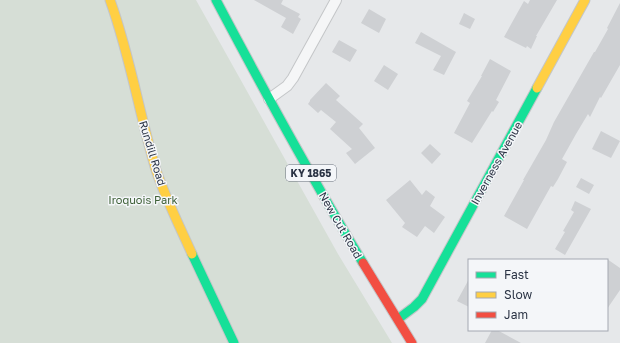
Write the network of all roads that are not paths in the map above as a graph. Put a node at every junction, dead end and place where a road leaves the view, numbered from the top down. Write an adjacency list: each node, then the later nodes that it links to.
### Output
1 (110, 0): 7 (street, Rundill Road)
2 (216, 0): 5 (street, New Cut Road / KY 1865)
3 (336, 0): 5 (street)
4 (585, 0): 6 (street, Inverness Avenue)
5 (269, 99): 6 (street, New Cut Road / KY 1865)
6 (398, 319): 8 (street, New Cut Road / KY 1865)
7 (234, 343)
8 (412, 343)

